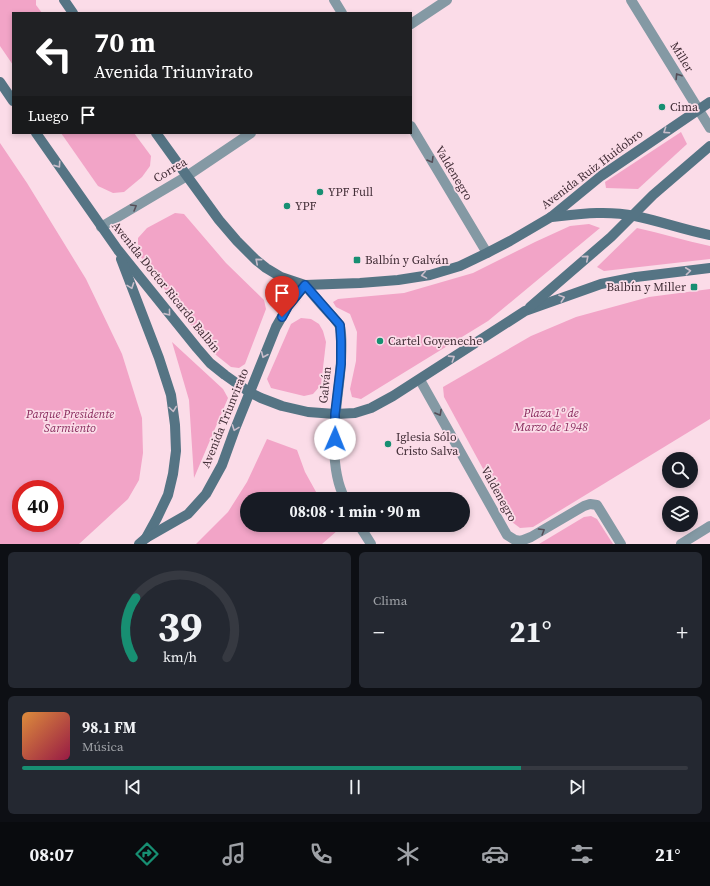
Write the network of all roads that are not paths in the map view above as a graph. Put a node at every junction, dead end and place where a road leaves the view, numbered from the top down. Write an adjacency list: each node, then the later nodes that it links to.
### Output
1 (64, 0): 5 (main road)
2 (334, 0): 6 (street)
3 (447, 0): 7 (street)
4 (631, 0): 11 (street, Miller, one-way to 4)
5 (72, 12)
6 (341, 12)
7 (412, 23)
8 (0, 82): 9 (main road)
9 (12, 100)
10 (710, 102): 11 (main road, Avenida Ruiz Huidobro)
11 (698, 109): 13 (street, Miller); 20 (main road, Avenida Ruiz Huidobro, one-way to 20)
12 (412, 128): 24 (street, Valdenegro, one-way to 24)
13 (710, 128)
14 (37, 134): 21 (main road, Avenida Doctor Ricardo Balbín, one-way to 21)
15 (157, 134): 18 (main road)
16 (250, 134): 18 (street, Correa)
17 (710, 146): 19 (main road)
18 (187, 176): 21 (street, Correa, one-way to 18); 26 (main road, one-way to 18)
19 (633, 215): 20 (main road); 22 (main road); 27 (main road, one-way to 19)
20 (551, 217): 24 (main road, Avenida Ruiz Huidobro)
21 (101, 227): 23 (main road, Avenida Doctor Ricardo Balbín)
22 (710, 235)
23 (118, 250): 29 (main road, Avenida Doctor Ricardo Balbín, one-way to 29); 34 (main road, Avenida Triunvirato, one-way to 34)
24 (487, 253): 26 (main road, one-way to 26)
25 (710, 268): 27 (main road, Avenida Doctor Ricardo Balbín, one-way to 25)
26 (305, 285): 29 (main road, Avenida Triunvirato, one-way to 29); 30 (street, Galván)
27 (525, 311): 28 (main road, Avenida Doctor Ricardo Balbín, one-way to 27)
28 (420, 380): 30 (main road, Avenida Doctor Ricardo Balbín); 36 (street, Valdenegro, one-way to 36)
29 (249, 392): 30 (main road, Avenida Doctor Ricardo Balbín); 34 (main road, Avenida Triunvirato, one-way to 34)
30 (335, 414): 31 (street, Galván)
31 (341, 492)
32 (710, 526): 37 (street)
33 (363, 532): 35 (street)
34 (142, 541)
35 (371, 544)
36 (621, 544)
37 (681, 544)

